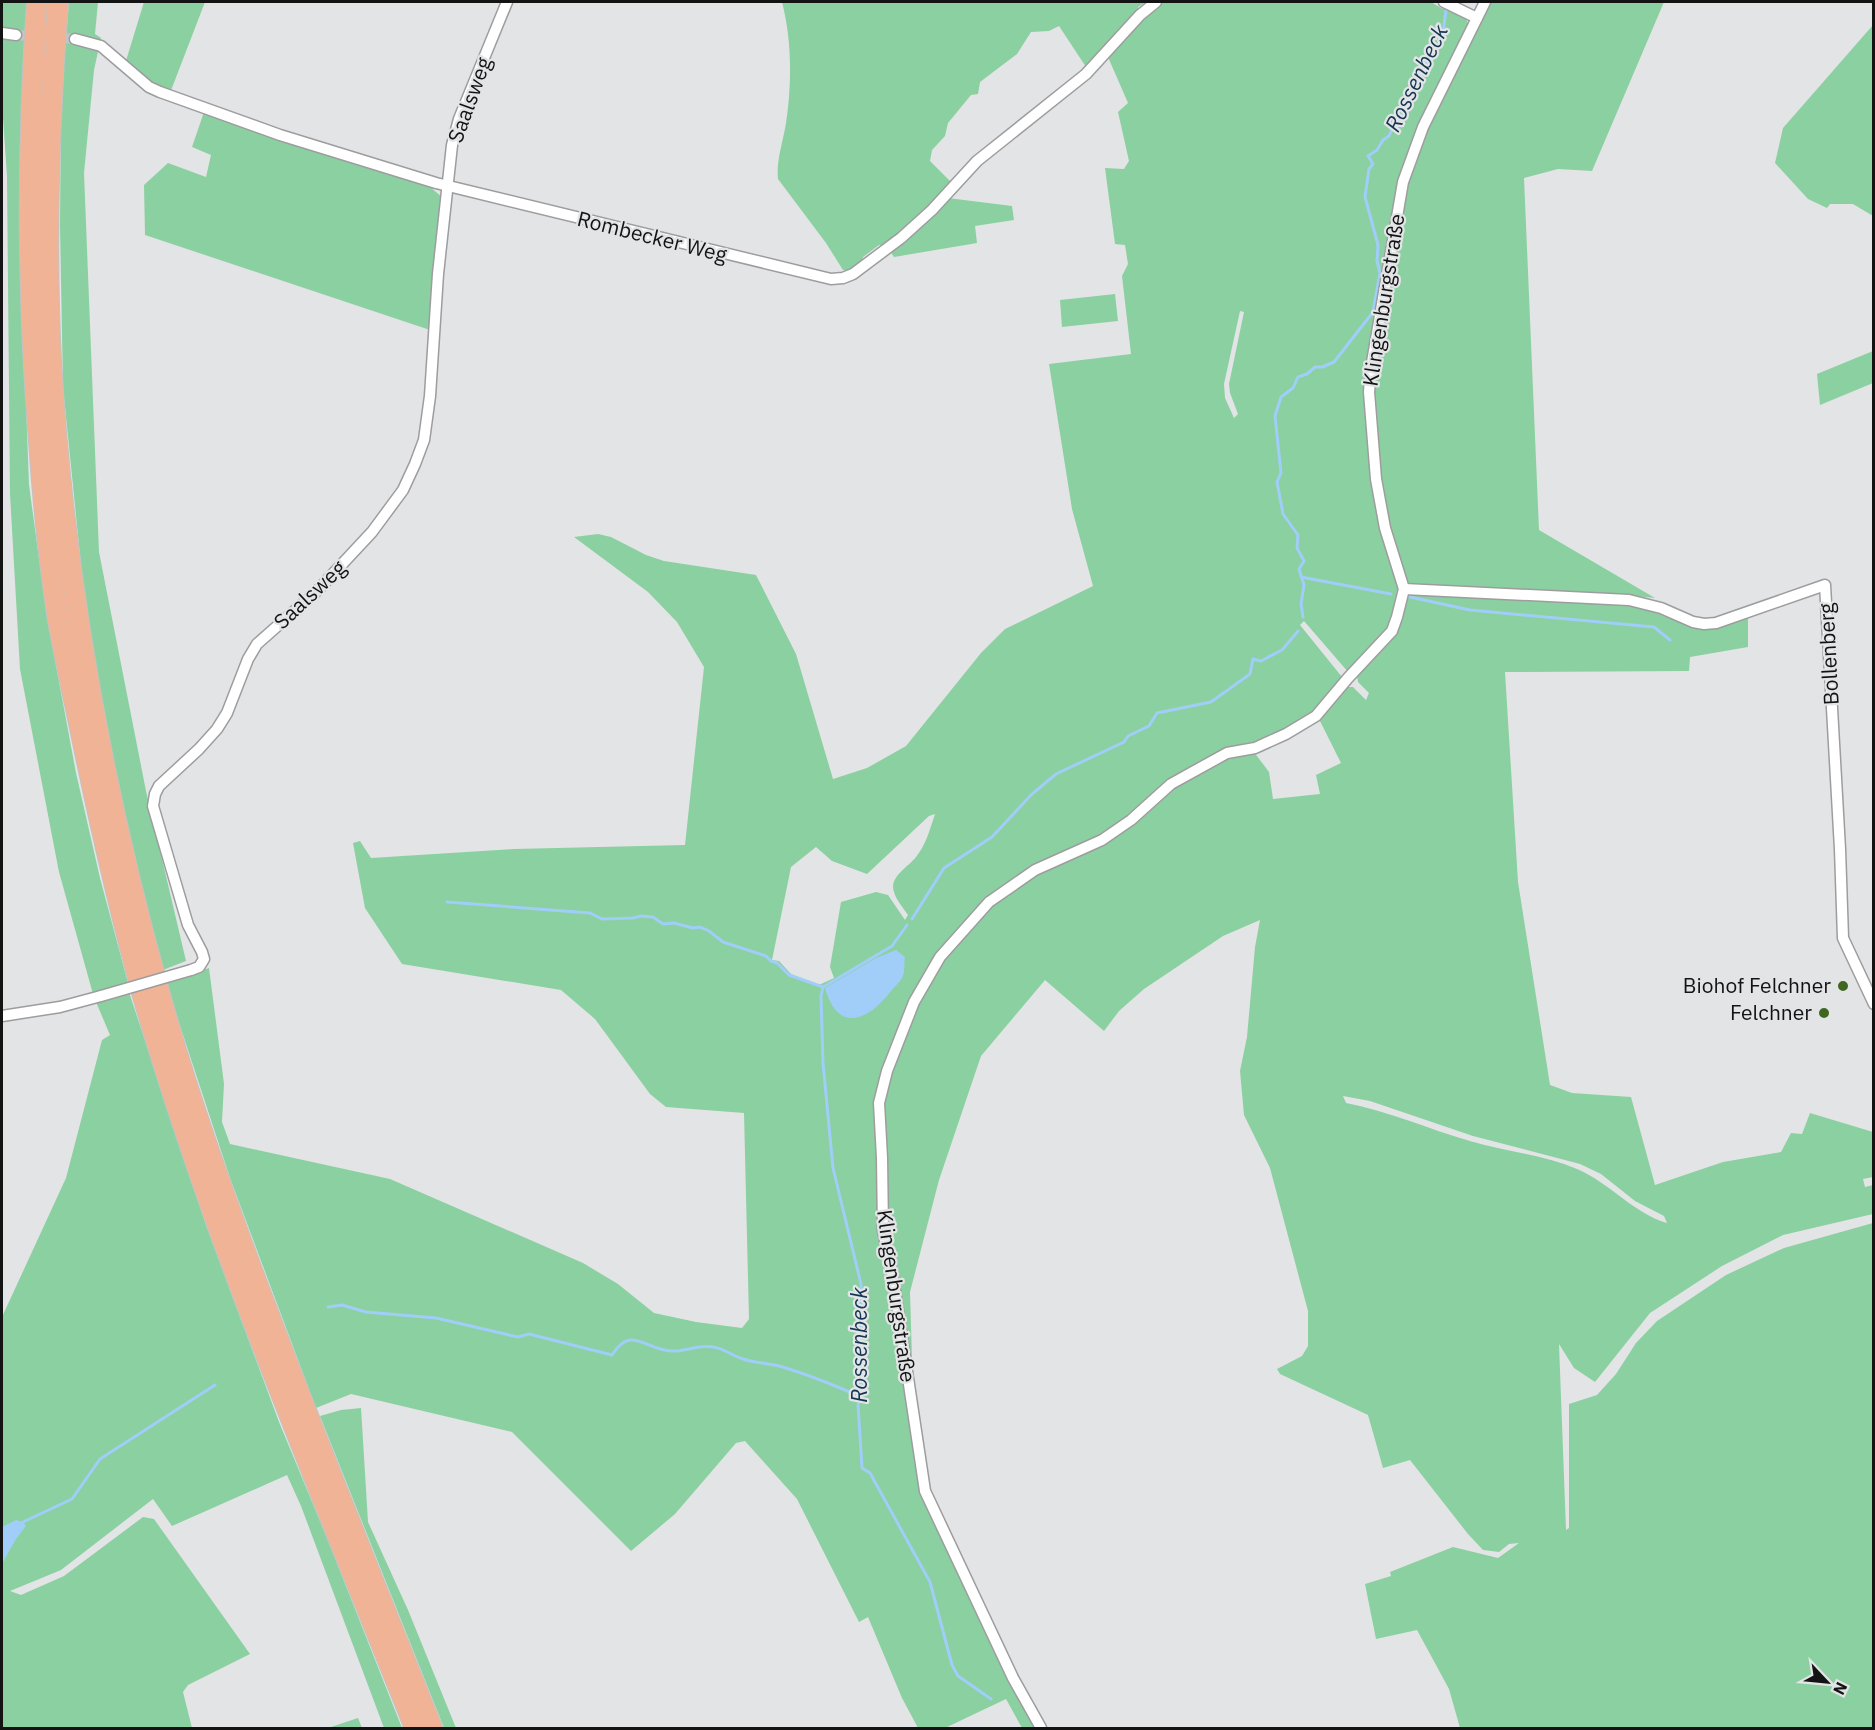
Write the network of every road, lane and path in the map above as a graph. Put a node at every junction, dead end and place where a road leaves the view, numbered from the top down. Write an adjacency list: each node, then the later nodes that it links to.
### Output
1 (37, 2): 15 (highway)
2 (58, 2): 16 (highway)
3 (507, 2): 11 (street, Saalsweg)
4 (1156, 2): 11 (street, Rombecker Weg)
5 (1444, 2): 7 (street)
6 (1485, 2): 7 (street, Klingenburgstraße)
7 (1477, 18): 12 (street, Klingenburgstraße)
8 (2, 33): 9 (street)
9 (16, 35)
10 (75, 39): 11 (street, Rombecker Weg)
11 (447, 186): 14 (street, Saalsweg, bridge)
12 (1404, 589): 13 (street, Bollenberg); 17 (street, Klingenburgstraße)
13 (1874, 1004)
14 (2, 1016)
15 (415, 1728)
16 (432, 1728)
17 (1041, 1728)

